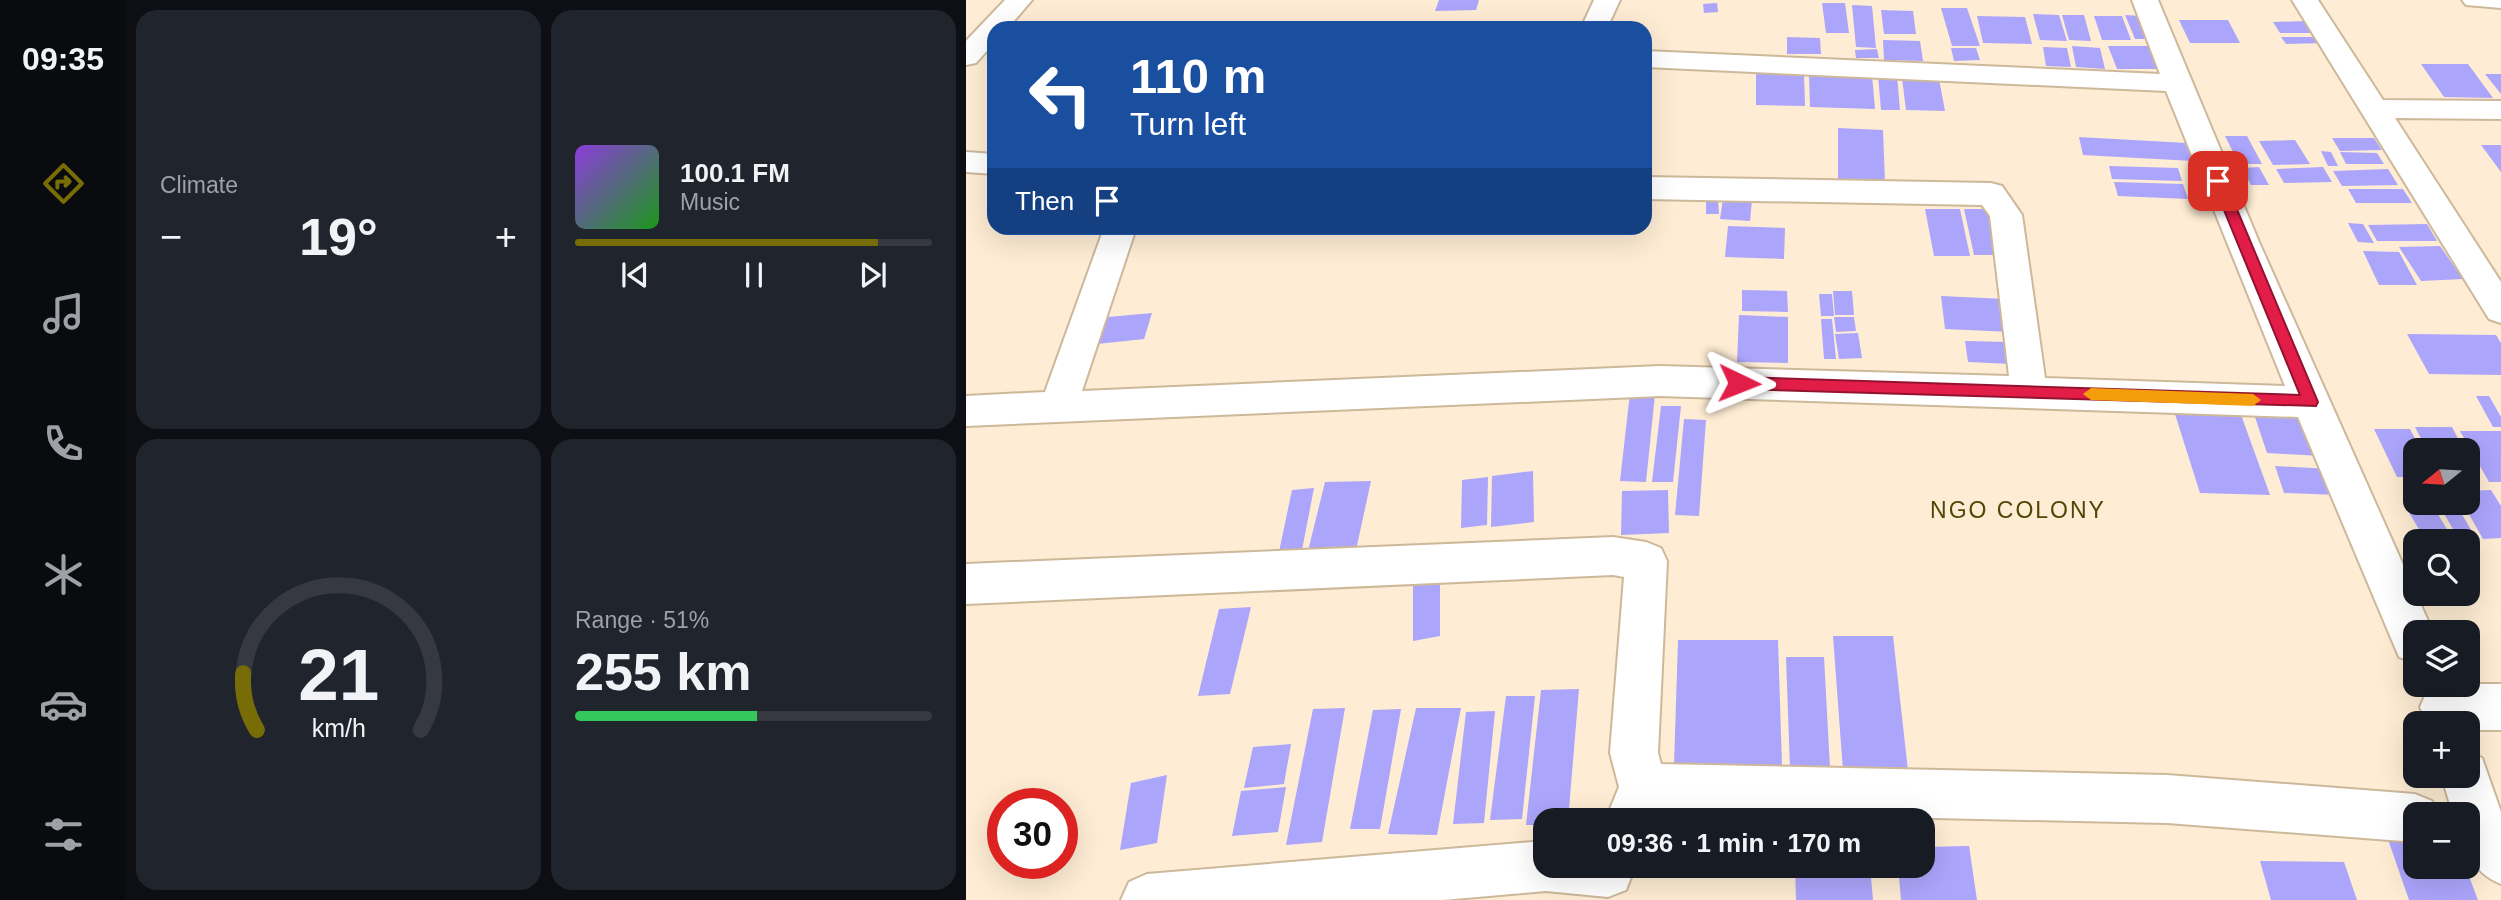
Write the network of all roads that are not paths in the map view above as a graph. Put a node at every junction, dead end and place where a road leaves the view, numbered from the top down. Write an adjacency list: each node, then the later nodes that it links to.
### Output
1 (1019, 0): 7 (street)
2 (1608, 0): 8 (street)
3 (2145, 0): 10 (street)
4 (2305, 0): 11 (street)
5 (2475, 0): 6 (street)
6 (2501, 0)
7 (1000, 21)
8 (1598, 21)
9 (1652, 59): 10 (street)
10 (2177, 83): 21 (street)
11 (2374, 109): 12 (street); 17 (street)
12 (2501, 110)
13 (966, 162): 14 (street)
14 (987, 163)
15 (1652, 188): 20 (street)
16 (1118, 235): 22 (street)
17 (2465, 251): 18 (street); 19 (street)
18 (2501, 251)
19 (2501, 310)
20 (2029, 392): 21 (street); 22 (street)
21 (2311, 402): 25 (street)
22 (1058, 407): 23 (street)
23 (966, 411)
24 (966, 584): 29 (street)
25 (2405, 620)
26 (2442, 705): 27 (street)
27 (2501, 707)
28 (2469, 788): 31 (street)
29 (1636, 804): 30 (street)
30 (2403, 817)
31 (2483, 835)
32 (1533, 867): 33 (street)
33 (1147, 900)

